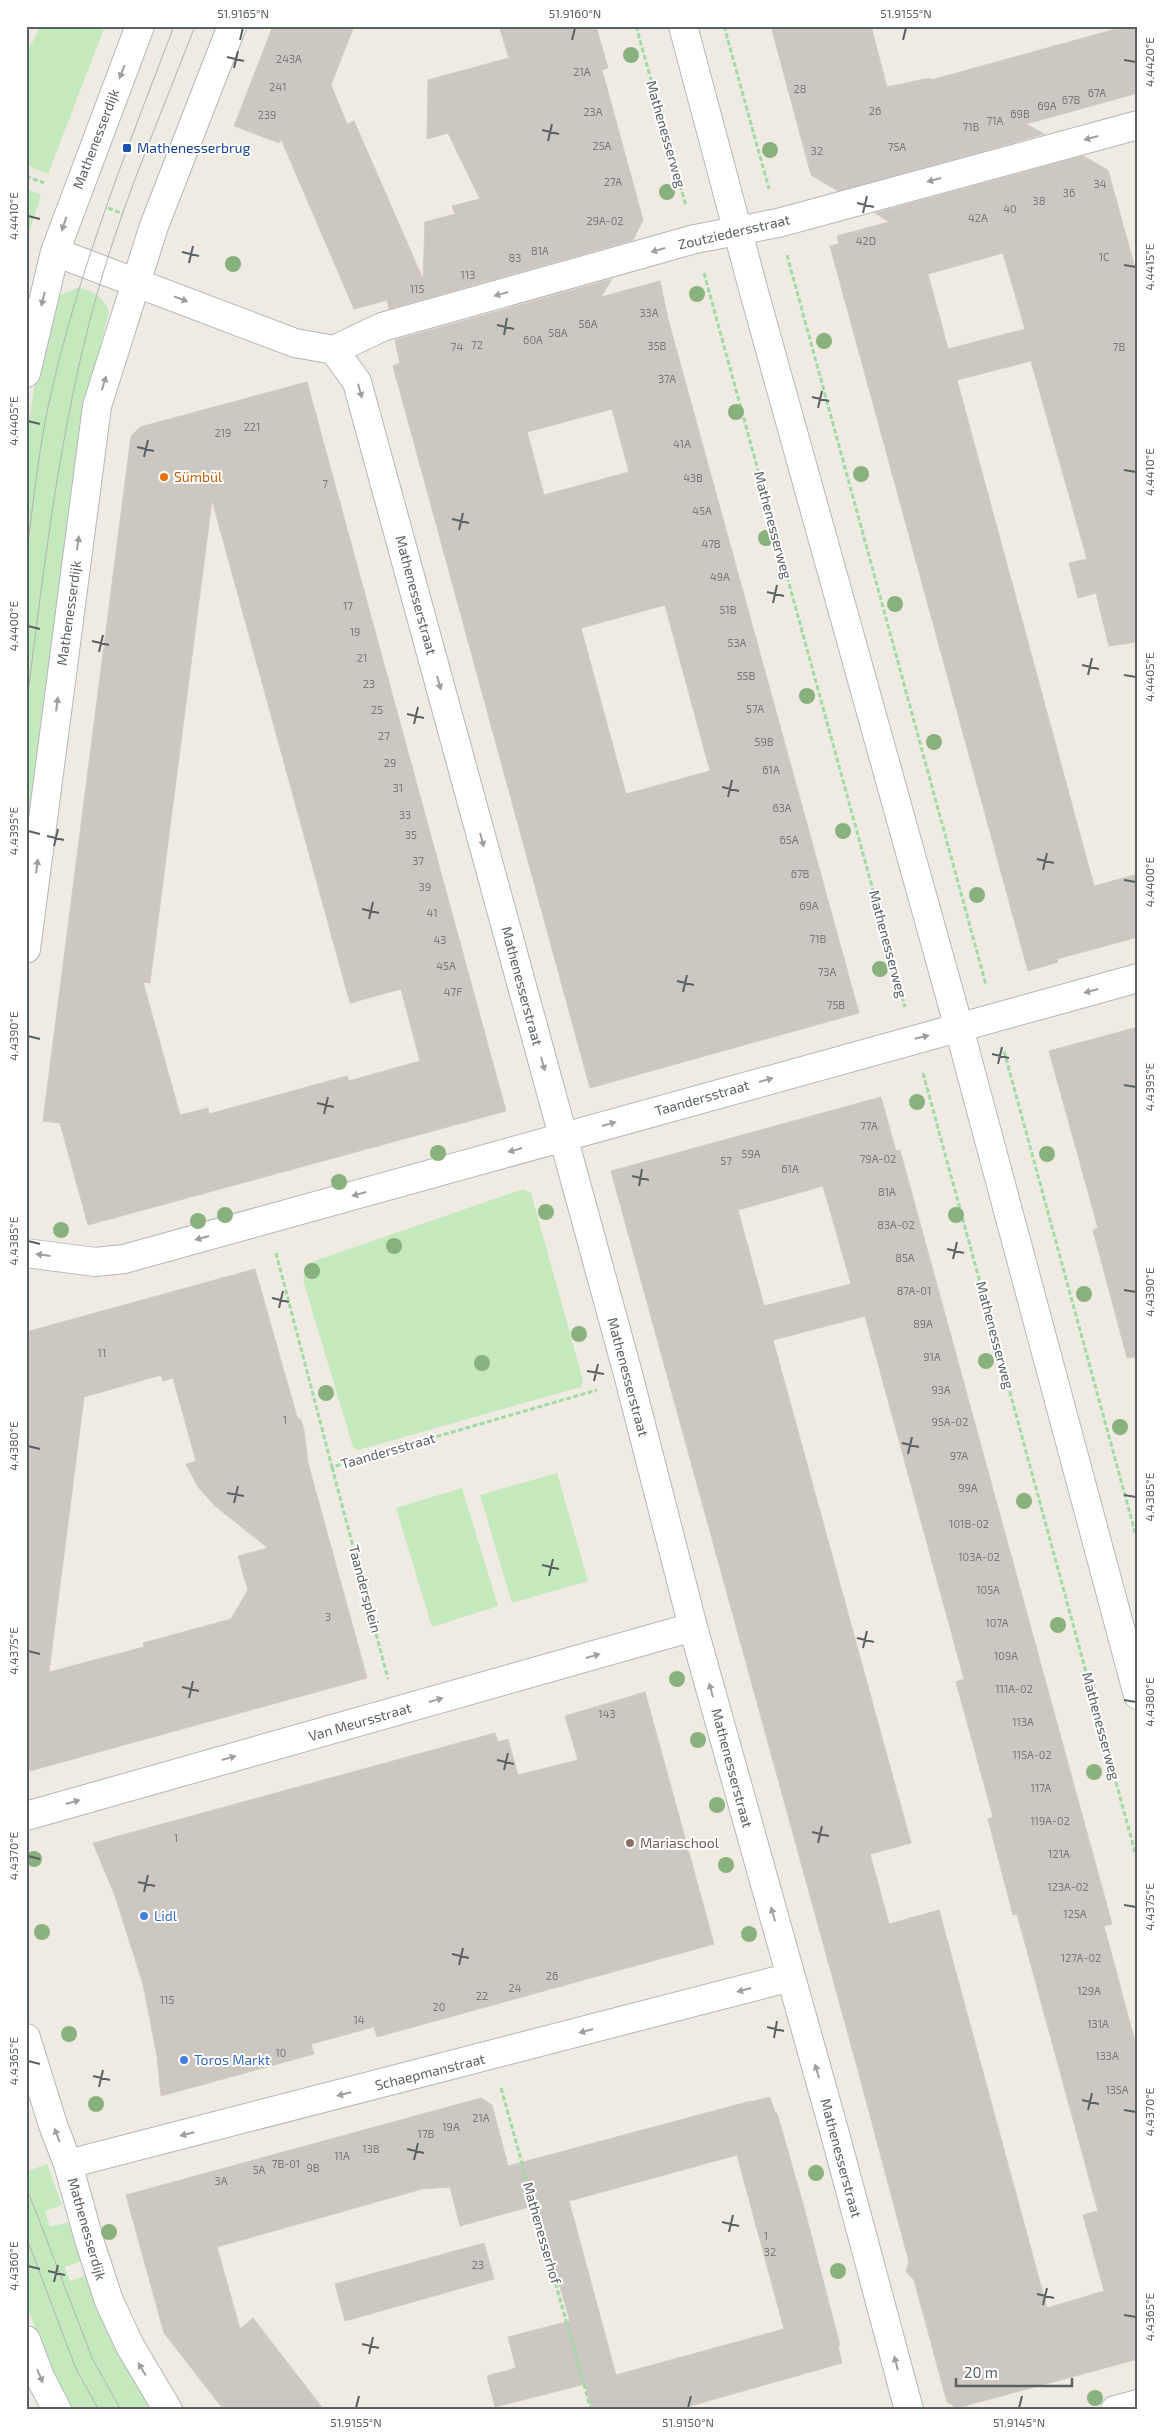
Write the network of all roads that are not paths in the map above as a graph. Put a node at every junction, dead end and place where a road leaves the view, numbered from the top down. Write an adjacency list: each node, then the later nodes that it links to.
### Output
1 (140, 26): 6 (street, Mathenesserdijk, one-way to 6)
2 (232, 26): 7 (street, Mathenesserdijk)
3 (683, 26): 5 (street)
4 (1138, 125): 5 (street, Zoutziedersstraat, one-way to 5)
5 (738, 232): 8 (street, Zoutziedersstraat, one-way to 8); 12 (street)
6 (55, 252): 7 (street); 9 (street, Mathenesserdijk, one-way to 9)
7 (135, 281): 8 (street, one-way to 8); 10 (street, Mathenesserdijk, one-way to 7)
8 (334, 350): 13 (street, Mathenesserstraat, one-way to 13)
9 (26, 374)
10 (26, 949)
11 (1138, 978): 12 (street, Taandersstraat, one-way to 12)
12 (959, 1028): 13 (street, Taandersstraat, one-way to 12); 16 (street)
13 (562, 1137): 14 (street, Taandersstraat, one-way to 14); 15 (street, Mathenesserstraat)
14 (26, 1253)
15 (693, 1627): 17 (street, Van Meursstraat, one-way to 15); 18 (street, Mathenesserstraat, one-way to 15)
16 (1138, 1695)
17 (26, 1816)
18 (791, 1977): 20 (street, Schaepmanstraat, one-way to 20); 25 (street, Mathenesserstraat, one-way to 18)
19 (26, 2038): 20 (street, Mathenesserdijk, one-way to 19)
20 (68, 2164): 24 (street, Mathenesserdijk, one-way to 20)
21 (26, 2340): 23 (street, one-way to 23)
22 (1138, 2404): 26 (street)
23 (57, 2410)
24 (168, 2410)
25 (909, 2410)
26 (1115, 2410)

